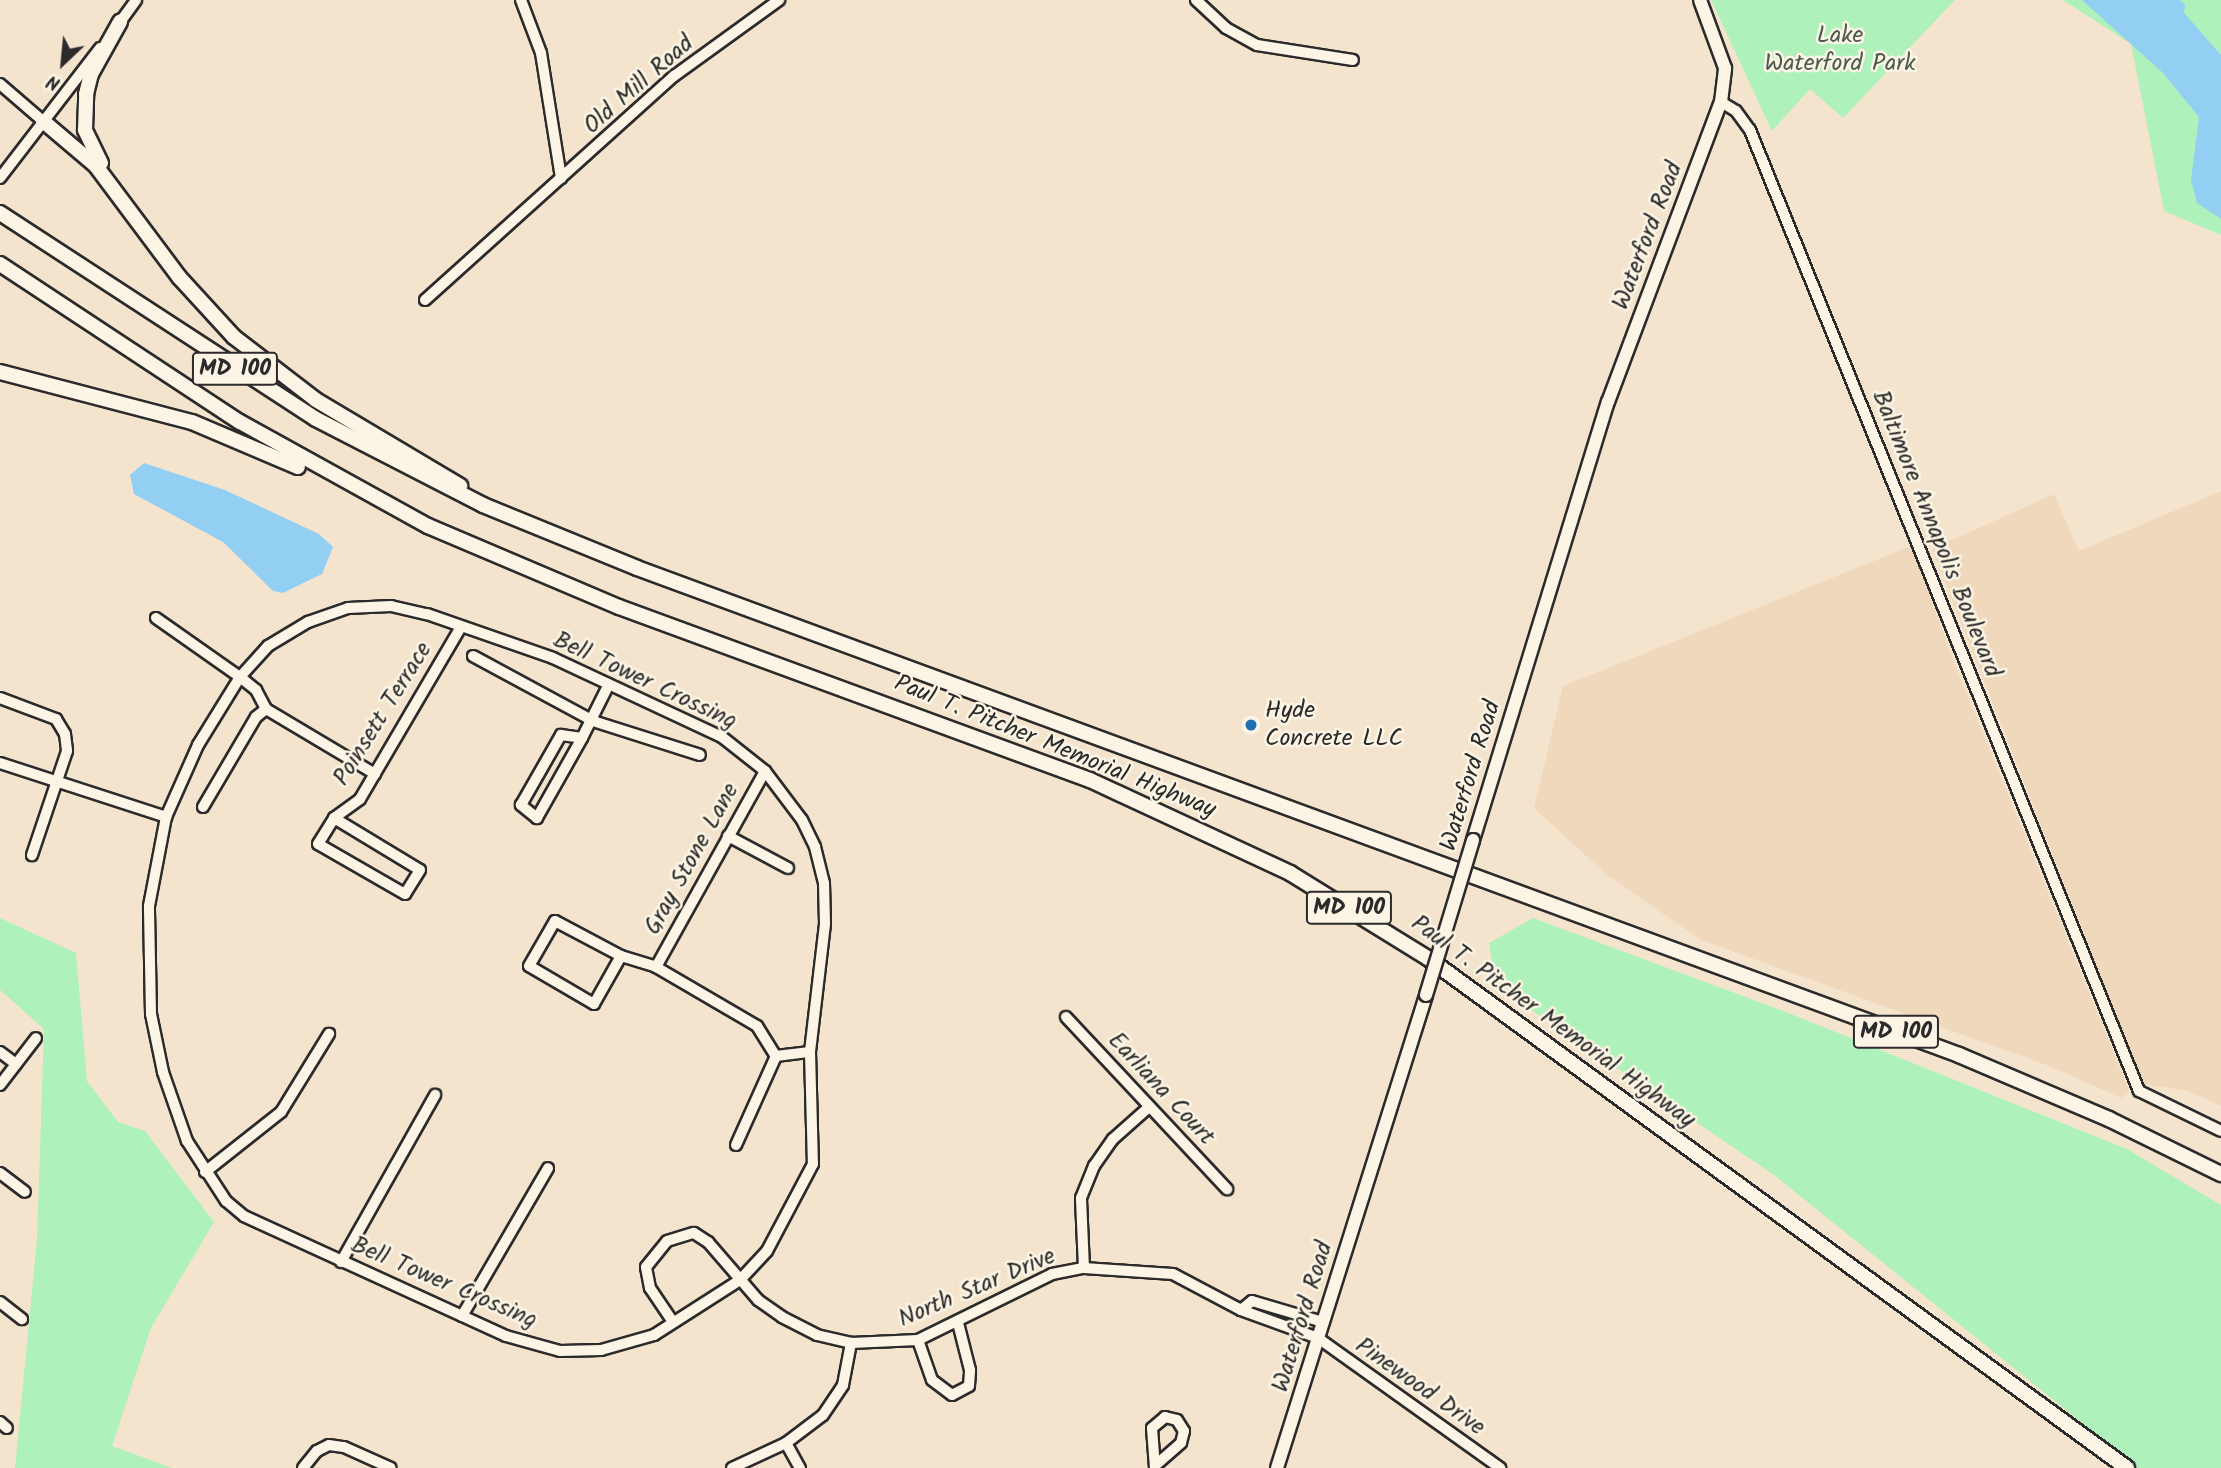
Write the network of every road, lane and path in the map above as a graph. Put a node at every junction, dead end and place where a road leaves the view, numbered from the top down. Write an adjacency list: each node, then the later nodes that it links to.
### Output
1 (136, 0): 6 (street)
2 (521, 0): 12 (street, Old Mill Road)
3 (779, 0): 12 (street, Old Mill Road)
4 (1196, 0): 7 (street)
5 (1700, 0): 9 (main road)
6 (120, 22): 10 (street); 13 (highway)
7 (1353, 60)
8 (0, 84): 10 (street)
9 (1721, 102): 52 (street, Baltimore Annapolis Boulevard); 68 (main road, Waterford Road, bridge)
10 (43, 121): 11 (street); 13 (highway)
11 (1, 177)
12 (561, 178): 16 (street, Old Mill Road)
13 (120, 197): 18 (highway)
14 (0, 213): 18 (highway, Paul T. Pitcher Memorial Highway / MD 100)
15 (0, 264): 19 (highway, Paul T. Pitcher Memorial Highway / MD 100)
16 (425, 300)
17 (0, 372): 19 (highway)
18 (483, 505): 57 (highway, Paul T. Pitcher Memorial Highway / MD 100)
19 (428, 526): 81 (highway, Paul T. Pitcher Memorial Highway / MD 100)
20 (156, 618): 23 (street)
21 (461, 627): 23 (street, Bell Tower Crossing); 24 (street, Bell Tower Crossing); 32 (street, Poinsett Terrace)
22 (473, 656): 27 (street)
23 (240, 677): 26 (street); 35 (street, Bell Tower Crossing)
24 (610, 684): 27 (street); 31 (street, Bell Tower Crossing)
25 (0, 698): 33 (street)
26 (266, 709): 32 (street); 34 (street)
27 (593, 721): 28 (street); 29 (street)
28 (582, 738): 28 (street)
29 (700, 755)
30 (0, 763): 33 (street)
31 (765, 771): 37 (street, Gray Stone Lane); 46 (street, Bell Tower Crossing)
32 (375, 774): 36 (street, Poinsett Terrace)
33 (57, 781): 35 (street); 38 (street)
34 (202, 807)
35 (166, 817): 56 (street, Bell Tower Crossing)
36 (334, 818): 36 (street, Poinsett Terrace)
37 (728, 836): 39 (street); 41 (street, Gray Stone Lane)
38 (32, 855)
39 (788, 868)
40 (621, 956): 40 (street); 41 (street)
41 (656, 967): 47 (street)
42 (1066, 1017): 51 (street, Earliana Court)
43 (329, 1034): 56 (street)
44 (36, 1038): 48 (street)
45 (0, 1052): 48 (street)
46 (810, 1052): 47 (street); 62 (street, Bell Tower Crossing)
47 (776, 1056): 53 (street)
48 (16, 1064): 49 (street)
49 (0, 1085)
50 (435, 1095): 60 (street)
51 (1148, 1108): 58 (street, Earliana Court); 61 (street)
52 (2221, 1131)
53 (736, 1146)
54 (548, 1168): 65 (street)
55 (0, 1172): 59 (street)
56 (205, 1172): 60 (street, Bell Tower Crossing)
57 (2221, 1174)
58 (1227, 1189)
59 (25, 1192)
60 (341, 1262): 65 (street, Bell Tower Crossing)
61 (1084, 1268): 64 (street, North Star Drive); 69 (street, North Star Drive)
62 (740, 1280): 67 (street, Bell Tower Crossing); 67 (street, North Star Drive); 72 (street, North Star Drive)
63 (0, 1302): 66 (street)
64 (1241, 1310): 68 (street); 70 (street, North Star Drive)
65 (462, 1316): 67 (street, Bell Tower Crossing)
66 (22, 1319)
67 (673, 1322)
68 (1323, 1322): 70 (main road, Waterford Road)
69 (958, 1323): 71 (street, North Star Drive); 71 (street)
70 (1318, 1338): 79 (main road, Waterford Road); 80 (street, Pinewood Drive)
71 (918, 1340): 72 (street, North Star Drive)
72 (851, 1343): 73 (street)
73 (786, 1443): 77 (street); 78 (street)
74 (1156, 1466): 74 (street)
75 (303, 1468): 76 (street)
76 (391, 1468)
77 (732, 1468)
78 (800, 1468)
79 (1277, 1468)
80 (1500, 1468)
81 (2127, 1468)

